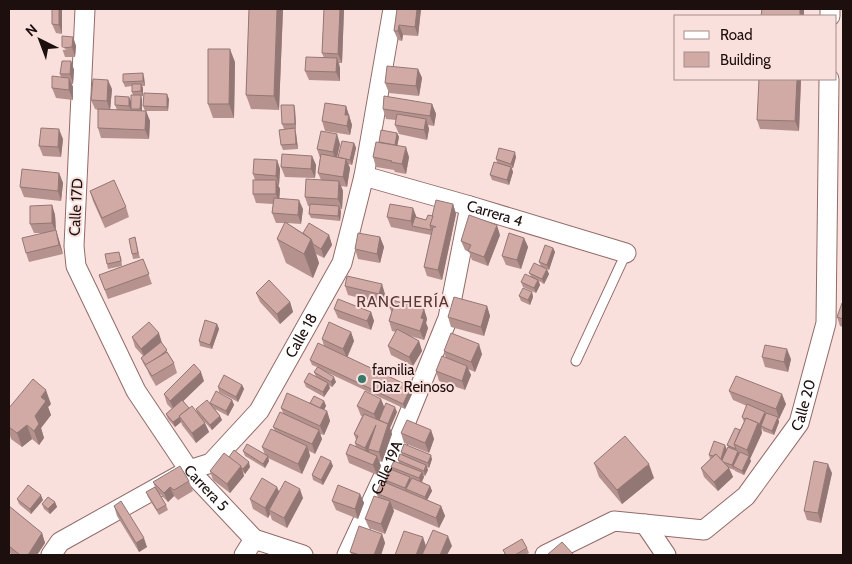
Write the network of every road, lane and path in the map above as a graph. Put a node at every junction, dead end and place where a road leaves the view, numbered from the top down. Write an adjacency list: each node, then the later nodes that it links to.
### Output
1 (86, 9): 8 (street, Calle 17D)
2 (393, 9): 4 (street, Calle 18)
3 (830, 80): 10 (street, Calle 20)
4 (364, 176): 5 (street, Carrera 4); 9 (street, Calle 18)
5 (470, 206): 6 (street, Carrera 4); 15 (street, Calle 19A)
6 (626, 253): 7 (lane)
7 (576, 361)
8 (136, 391): 9 (street, Carrera 5)
9 (189, 470): 11 (street, Carrera 5); 12 (street, Calle 18)
10 (645, 524): 16 (street, Calle 20); 17 (street)
11 (254, 539): 13 (street); 14 (street, Carrera 5)
12 (51, 555)
13 (244, 555)
14 (303, 555)
15 (347, 555)
16 (545, 555)
17 (666, 555)

